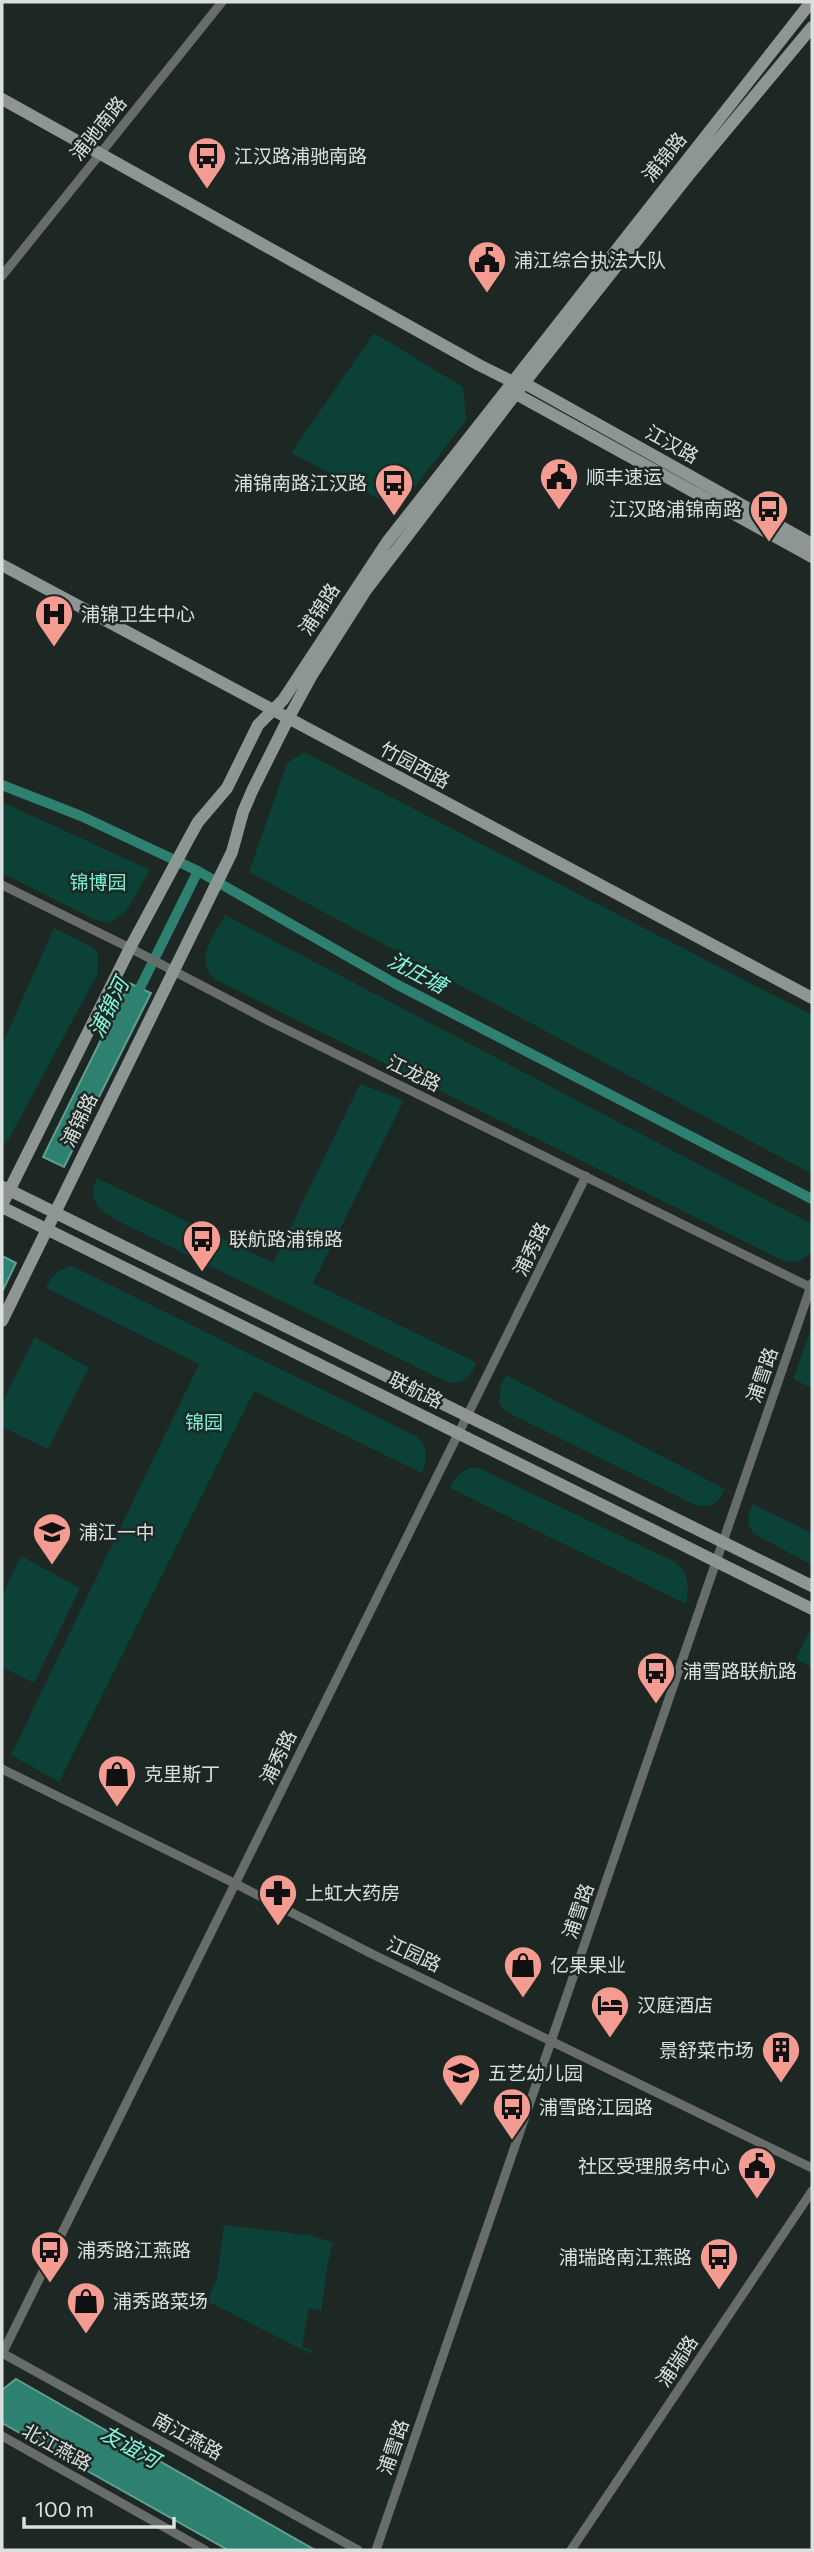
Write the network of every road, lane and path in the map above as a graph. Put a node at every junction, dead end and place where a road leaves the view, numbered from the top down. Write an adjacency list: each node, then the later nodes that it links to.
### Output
1 (222, 2): 5 (street, 浦驰南路)
2 (807, 4): 7 (street, 浦锦路)
3 (812, 27): 7 (street, 浦锦路)
4 (2, 99): 5 (street)
5 (100, 154): 6 (street, 浦驰南路); 7 (street)
6 (2, 276)
7 (518, 387): 8 (street, 江汉路); 9 (street); 11 (street, 浦锦路); 12 (street, 浦锦路)
8 (812, 544)
9 (812, 557)
10 (2, 565): 11 (street, 竹园西路)
11 (274, 709): 12 (street, 竹园西路); 14 (street, 浦锦路)
12 (288, 719): 15 (street, 浦锦路); 16 (street, 竹园西路)
13 (2, 886): 14 (street, 江龙路)
14 (130, 948): 15 (street, 江龙路); 18 (street, 浦锦路)
15 (172, 971): 17 (street, 江龙路); 20 (street, 浦锦路)
16 (812, 998)
17 (586, 1176): 22 (street, 江龙路); 24 (street, 浦秀路)
18 (10, 1191): 19 (street, 浦锦路); 20 (street, 联航路)
19 (5, 1207): 21 (street, 联航路)
20 (51, 1211): 21 (street, 浦锦路); 24 (street, 联航路)
21 (44, 1227): 23 (street, 浦锦路); 25 (street, 联航路)
22 (812, 1286): 26 (street, 浦雪路)
23 (2, 1321)
24 (467, 1417): 25 (street, 浦秀路); 26 (street, 联航路)
25 (458, 1433): 27 (street, 联航路); 31 (street, 浦秀路)
26 (723, 1543): 27 (street, 浦雪路); 28 (street, 联航路)
27 (716, 1561): 29 (street, 联航路); 32 (street, 浦雪路)
28 (812, 1586)
29 (812, 1609)
30 (2, 1769): 31 (street, 江园路)
31 (236, 1884): 32 (street, 江园路); 35 (street, 浦秀路)
32 (551, 2040): 33 (street, 江园路); 39 (street, 浦雪路)
33 (812, 2168)
34 (812, 2191): 40 (street, 浦瑞路)
35 (2, 2354): 38 (street, 南江燕路)
36 (2, 2436): 37 (street, 北江燕路)
37 (205, 2550)
38 (358, 2550)
39 (376, 2550)
40 (571, 2550)

